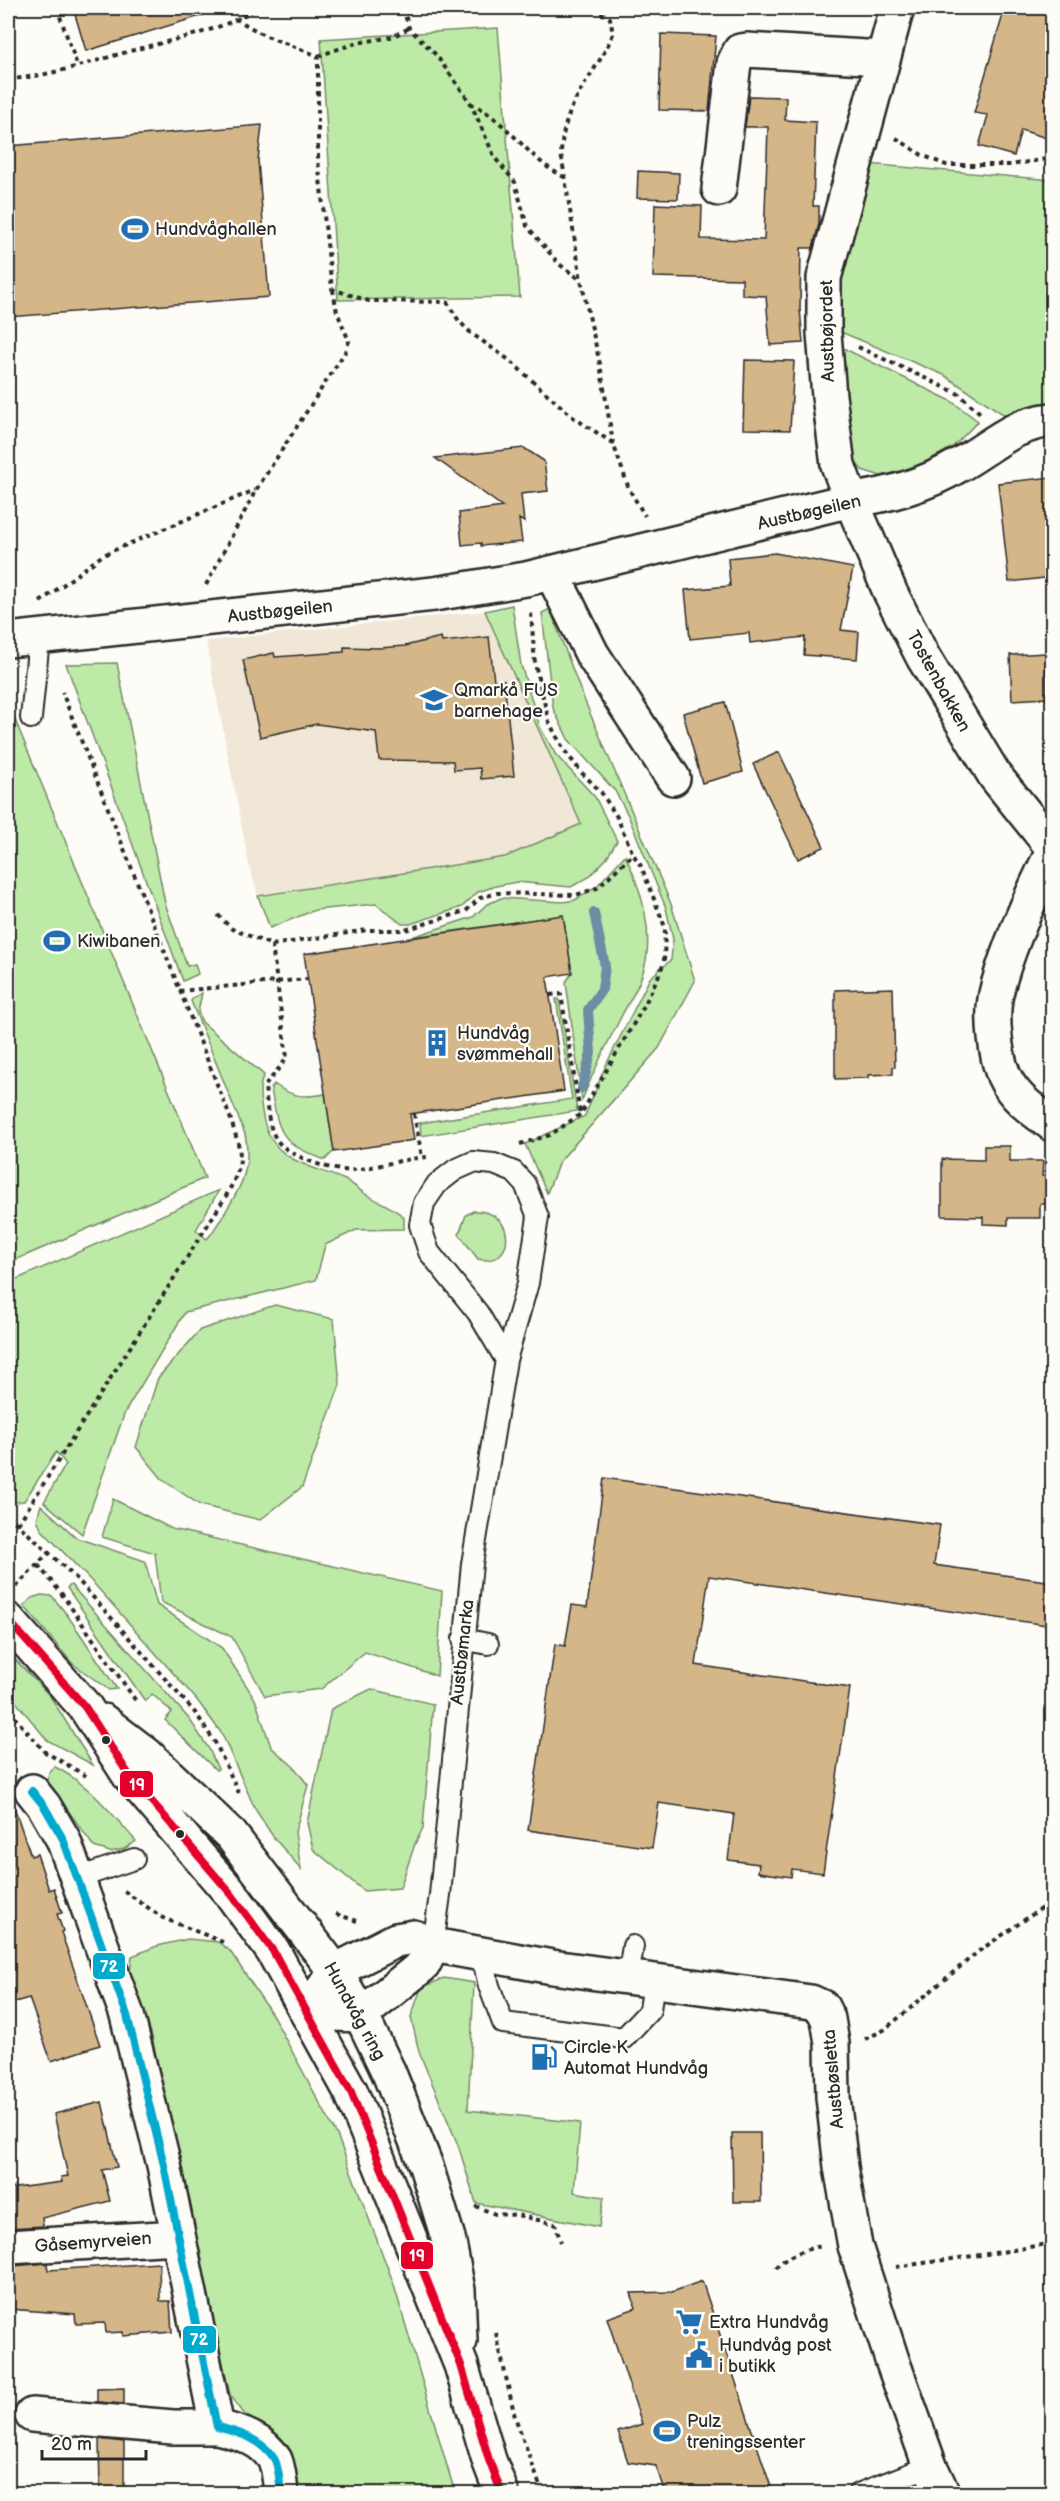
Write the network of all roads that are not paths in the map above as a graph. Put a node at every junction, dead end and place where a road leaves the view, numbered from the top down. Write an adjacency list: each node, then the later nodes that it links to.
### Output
1 (897, 8): 2 (street, Austbøjordet)
2 (883, 58): 3 (street); 5 (street, Austbøjordet)
3 (719, 189)
4 (1053, 420): 5 (street, Austbøgeilen)
5 (851, 500): 6 (street, Austbøgeilen); 10 (street, Tostenbakken)
6 (539, 576): 7 (street, Austbøgeilen); 9 (street)
7 (27, 629): 8 (lane)
8 (30, 718)
9 (673, 778)
10 (1053, 847)
11 (1053, 853): 12 (street)
12 (1053, 1124)
13 (506, 1360): 13 (lane, Austbømarka); 15 (lane, Austbømarka)
14 (9, 1606): 17 (street, Hundvåg ring)
15 (463, 1639): 16 (lane); 21 (lane, Austbømarka)
16 (488, 1644)
17 (85, 1707): 24 (street, Hundvåg ring); 26 (street, Hundvåg ring)
18 (32, 1791): 20 (street, Gåsemyrveien)
19 (134, 1859): 20 (lane)
20 (90, 1874): 28 (street, Gåsemyrveien)
21 (433, 1946): 23 (street, Austbøsletta); 24 (street, Austbøsletta); 27 (street)
22 (633, 1946): 25 (lane)
23 (482, 1955): 25 (street, Austbøsletta); 25 (lane)
24 (335, 1971): 26 (street); 27 (street, Hundvåg ring)
25 (641, 1979): 33 (street, Austbøsletta)
26 (307, 2013): 27 (street); 30 (street, Hundvåg ring)
27 (361, 2015): 30 (street, Hundvåg ring)
28 (178, 2237): 29 (street, Gåsemyrveien); 32 (street, Gåsemyrveien)
29 (8, 2247)
30 (461, 2365): 35 (street, Hundvåg ring)
31 (32, 2415): 32 (street)
32 (217, 2427): 34 (street)
33 (936, 2480): 36 (lane)
34 (281, 2493)
35 (502, 2493)
36 (858, 2493)

